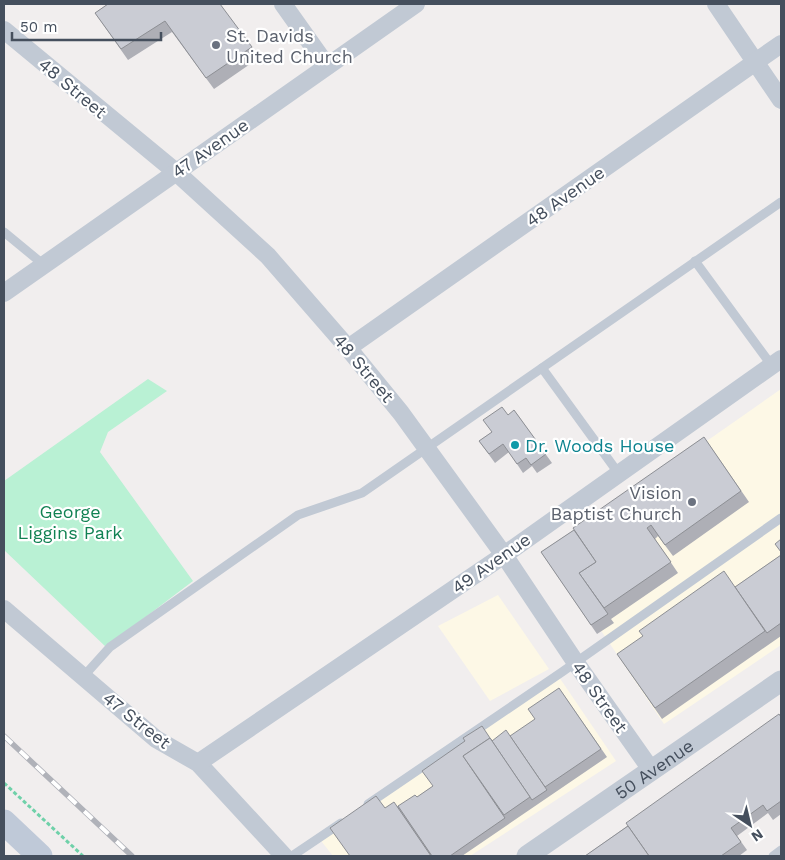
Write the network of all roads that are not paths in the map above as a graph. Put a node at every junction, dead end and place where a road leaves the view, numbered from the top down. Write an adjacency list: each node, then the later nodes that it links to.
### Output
1 (283, 4): 7 (street)
2 (416, 4): 7 (street, 47 Avenue)
3 (716, 4): 6 (street)
4 (4, 30): 9 (street, 48 Street)
5 (781, 44): 6 (street, 48 Avenue)
6 (756, 62): 8 (street); 15 (street, 48 Avenue)
7 (327, 66): 9 (street, 47 Avenue)
8 (781, 100)
9 (176, 172): 13 (street, 47 Avenue); 15 (street, 48 Street)
10 (781, 202): 12 (lane)
11 (4, 232): 13 (lane)
12 (695, 261): 16 (lane); 17 (lane)
13 (44, 265): 14 (street, 47 Avenue)
14 (4, 293)
15 (348, 348): 18 (street, 48 Street)
16 (776, 363): 19 (street, 49 Avenue)
17 (542, 368): 18 (lane); 19 (lane)
18 (426, 448): 21 (street, 48 Street); 24 (lane)
19 (618, 474): 21 (street, 49 Avenue)
20 (781, 518): 23 (lane)
21 (504, 555): 23 (street, 48 Street); 26 (street, 49 Avenue)
22 (4, 610): 24 (street, 47 Street)
23 (576, 662): 27 (street, 48 Street); 28 (lane)
24 (83, 677): 26 (street, 47 Street)
25 (781, 681): 27 (street, 50 Avenue)
26 (198, 763): 33 (street, 47 Street)
27 (652, 771): 35 (street, 50 Avenue)
28 (360, 810)
29 (352, 815): 34 (lane)
30 (4, 822): 32 (main road)
31 (781, 850): 36 (lane)
32 (40, 856)
33 (284, 856)
34 (292, 856)
35 (526, 856)
36 (773, 856)

